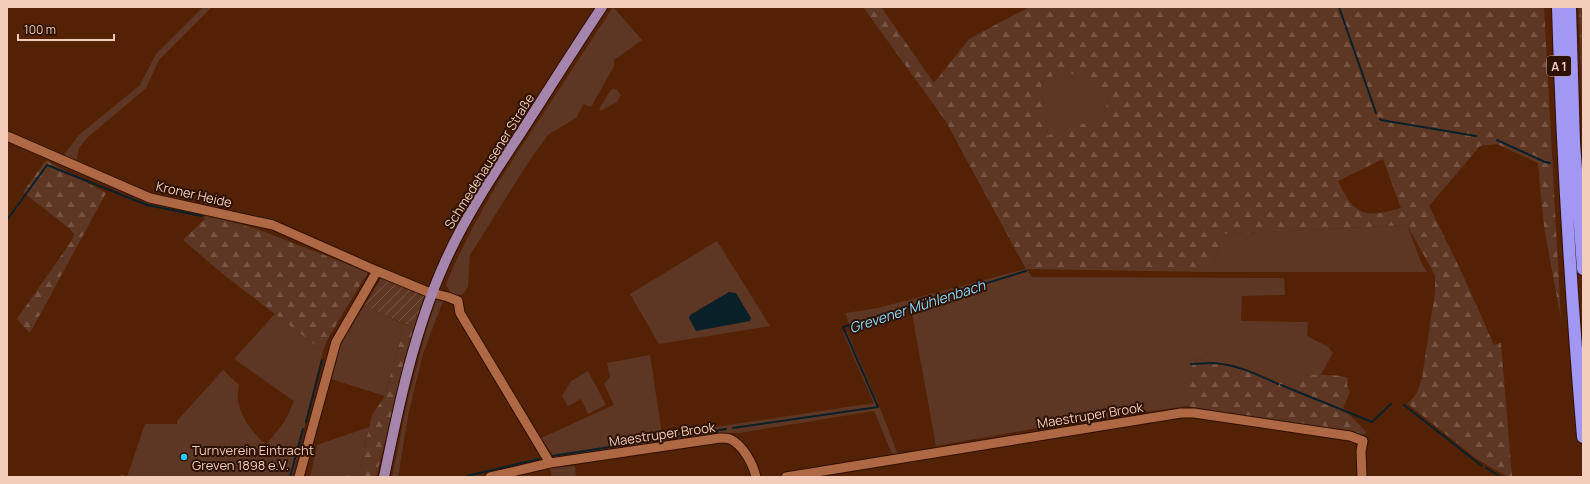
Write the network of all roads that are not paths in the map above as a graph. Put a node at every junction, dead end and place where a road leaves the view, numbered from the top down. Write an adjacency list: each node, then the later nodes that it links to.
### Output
1 (602, 7): 8 (main road, Schmedehausener Straße)
2 (1558, 7): 5 (highway, A 1)
3 (1570, 7): 5 (highway, A 1)
4 (7, 136): 7 (street, Kroner Heide)
5 (1568, 142): 6 (highway, A 1); 9 (highway, A 1)
6 (1583, 269)
7 (377, 271): 8 (street, Kroner Heide); 11 (street)
8 (432, 293): 10 (street); 12 (main road, Schmedehausener Straße)
9 (1583, 437)
10 (550, 463): 13 (street, Maestruper Brook); 14 (street, Maestruper Brook)
11 (299, 477)
12 (384, 477)
13 (490, 477)
14 (756, 477)
15 (786, 477): 16 (street, Maestruper Brook)
16 (1362, 477)

